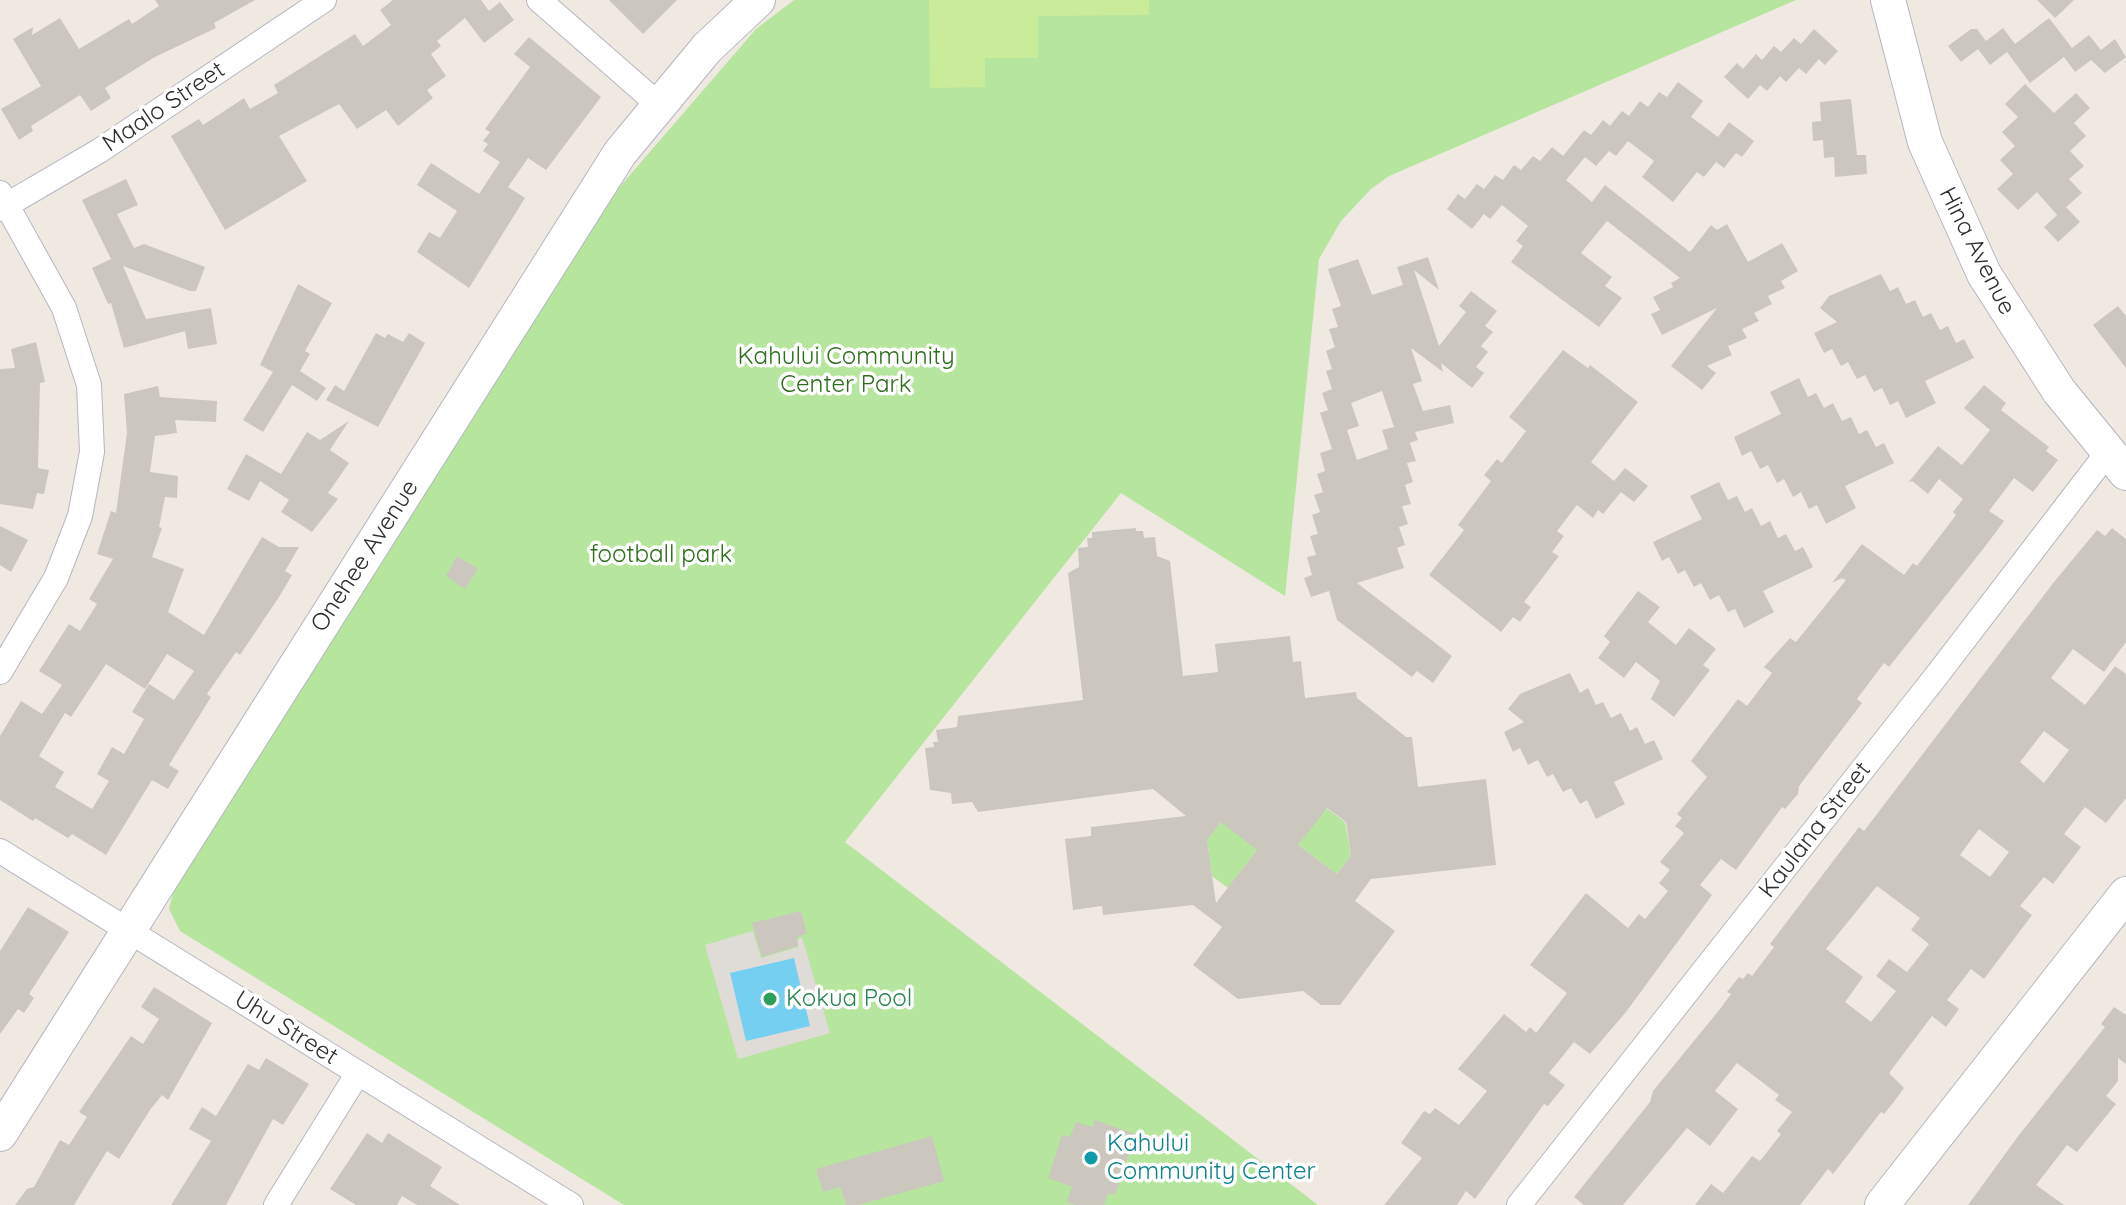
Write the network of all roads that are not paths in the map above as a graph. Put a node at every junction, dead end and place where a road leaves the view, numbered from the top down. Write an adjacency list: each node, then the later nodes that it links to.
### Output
1 (324, 0): 6 (street, Maalo Street)
2 (539, 0): 5 (street)
3 (758, 0): 5 (street, Onehee Avenue)
4 (1888, 0): 7 (street, Hina Avenue)
5 (659, 105): 11 (street, Onehee Avenue)
6 (3, 202): 8 (street)
7 (2117, 462): 16 (street, Kaulana Street)
8 (0, 672)
9 (0, 851): 11 (street, Uhu Street)
10 (2126, 894): 17 (street)
11 (128, 928): 12 (street, Uhu Street); 13 (street, Onehee Avenue)
12 (358, 1073): 14 (street); 15 (street, Uhu Street)
13 (0, 1134)
14 (276, 1205)
15 (571, 1205)
16 (1519, 1205)
17 (1882, 1205)

